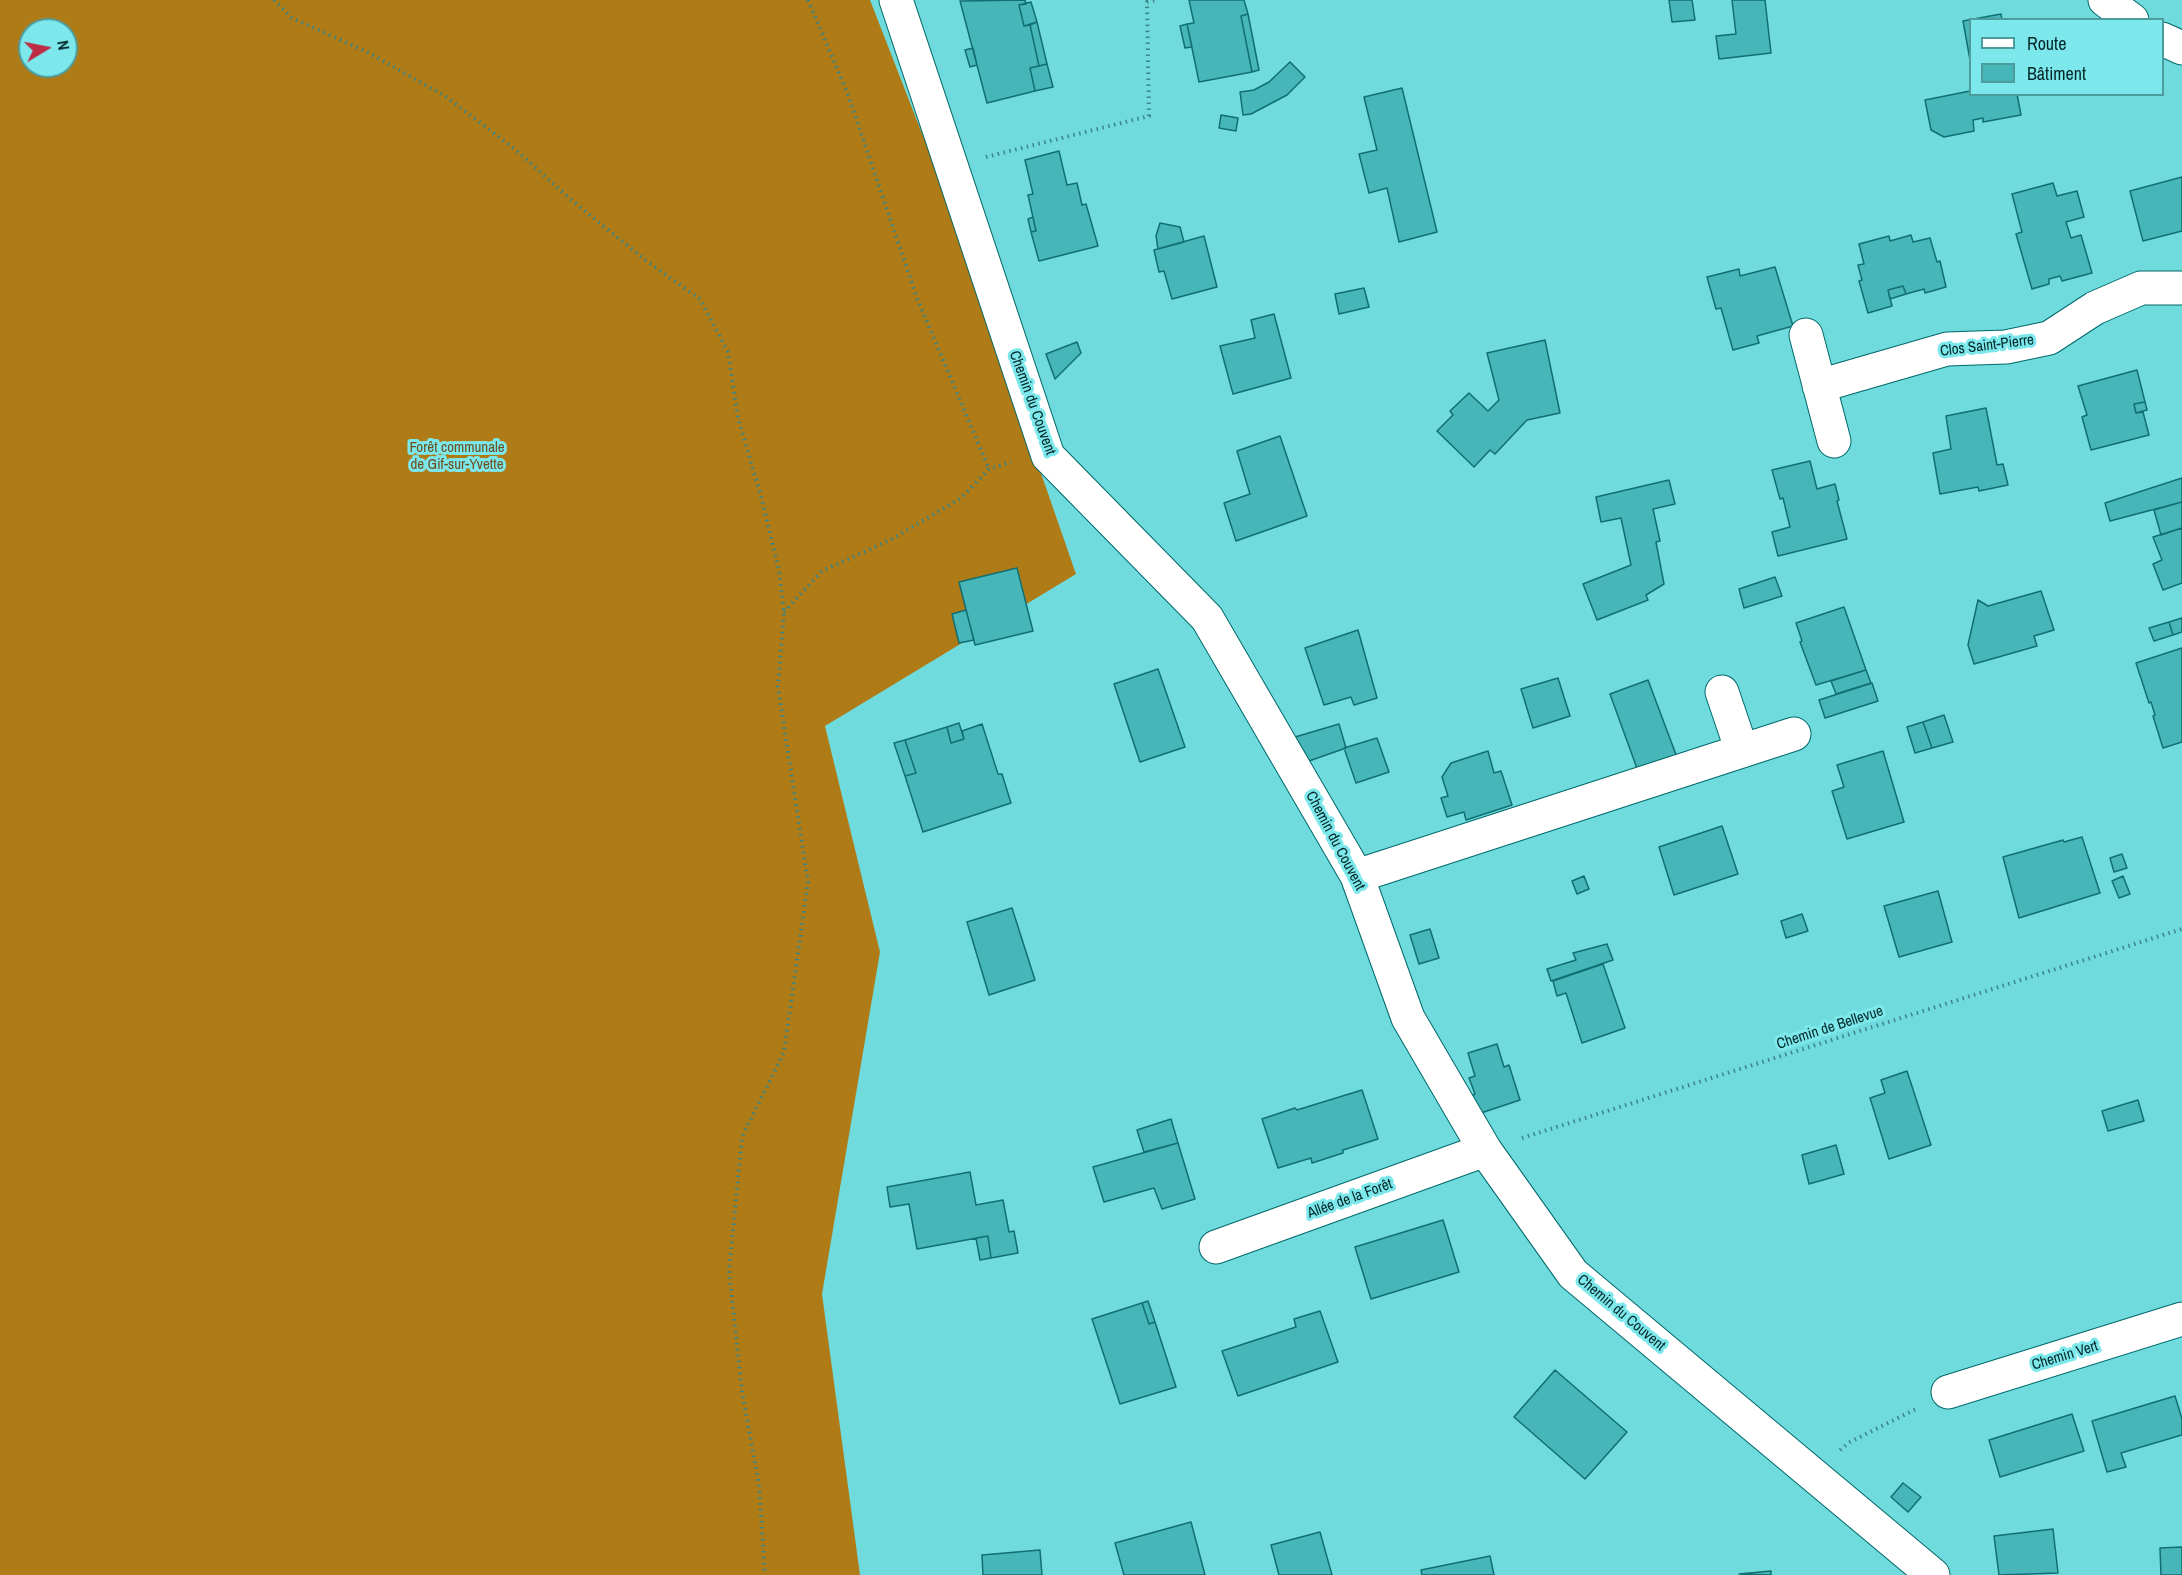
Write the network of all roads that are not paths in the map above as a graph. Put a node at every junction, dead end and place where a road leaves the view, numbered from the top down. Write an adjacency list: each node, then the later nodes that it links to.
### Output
1 (896, 0): 13 (street, Chemin du Couvent)
2 (2105, 0): 3 (street)
3 (2129, 18)
4 (2164, 39): 5 (street)
5 (2182, 48)
6 (2182, 288): 8 (street, Clos Saint-Pierre)
7 (1806, 335): 8 (street)
8 (1820, 386): 9 (street)
9 (1834, 441)
10 (1722, 692): 12 (street)
11 (1794, 734): 12 (street)
12 (1742, 751): 13 (street)
13 (1357, 876): 14 (street, Chemin du Couvent)
14 (1485, 1150): 15 (street, Allée de la Forêt); 18 (street, Chemin du Couvent)
15 (1216, 1247)
16 (2182, 1319): 17 (street, Chemin Vert)
17 (1948, 1392)
18 (1933, 1575)

